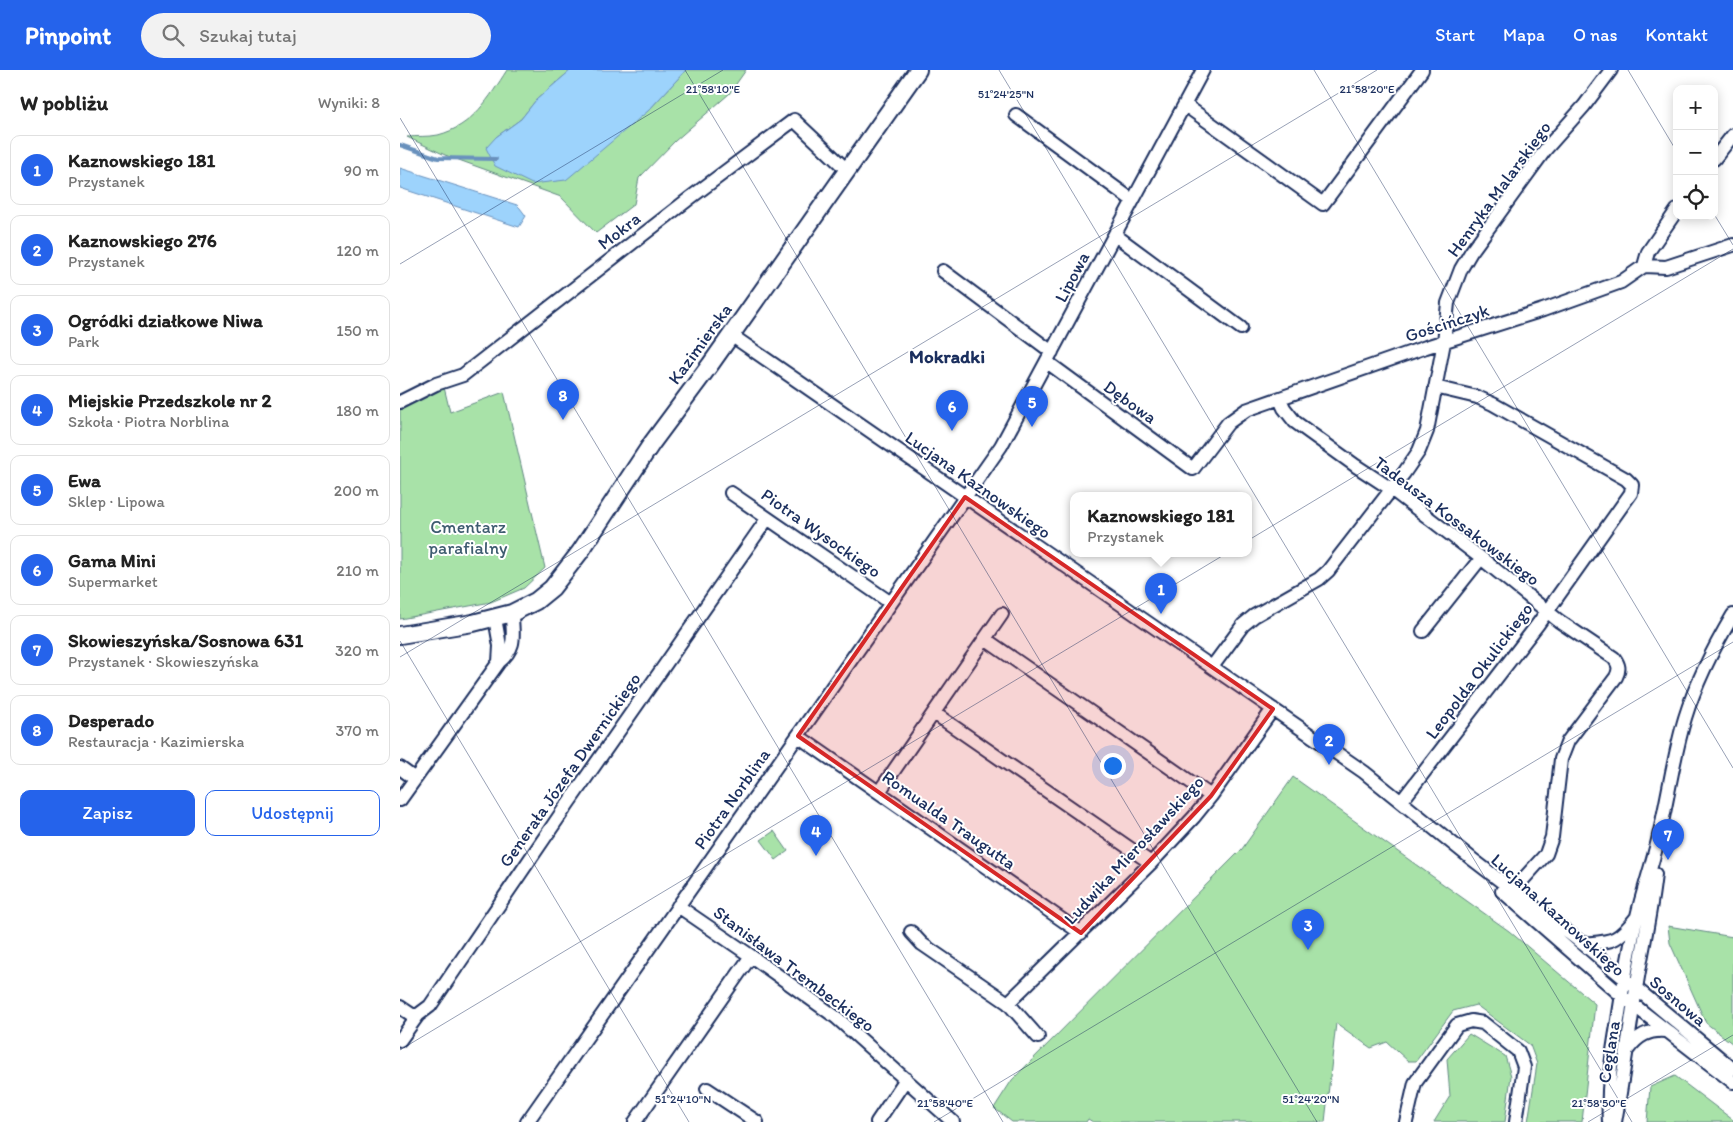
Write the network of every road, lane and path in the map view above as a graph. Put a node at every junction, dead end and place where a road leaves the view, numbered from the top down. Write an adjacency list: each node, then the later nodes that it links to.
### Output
1 (918, 70): 9 (main road, Kazimierska)
2 (1203, 70): 5 (street, Lipowa)
3 (1422, 70): 5 (street)
4 (1611, 70): 18 (street, Henryka Malarskiego)
5 (1185, 105): 10 (street, Lipowa)
6 (1016, 115): 10 (street)
7 (1733, 135): 8 (street)
8 (1718, 154)
9 (848, 171): 17 (main road, Kazimierska); 22 (street, Mokra)
10 (1132, 200): 12 (street, Lipowa)
11 (1673, 216): 14 (street)
12 (1115, 235): 16 (street); 19 (street, Lipowa)
13 (1733, 245): 14 (street)
14 (1644, 266): 18 (street, Gościńczyk)
15 (943, 271): 19 (street, Dębowa)
16 (1241, 328)
17 (731, 335): 26 (street, Lucjana Kaznowskiego); 31 (main road, Kazimierska)
18 (1444, 342): 20 (street, Henryka Malarskiego); 21 (street, Gościńczyk)
19 (1050, 357): 23 (street, Dębowa); 26 (street, Lipowa)
20 (1435, 387): 24 (street, Henryka Malarskiego); 30 (street, Leopolda Okulickiego)
21 (1280, 399): 23 (street, Gościńczyk); 24 (street, Tadeusza Kossakowskiego)
22 (400, 402)
23 (1193, 469)
24 (1391, 489): 28 (street, Tadeusza Kossakowskiego); 39 (street, Henryka Malarskiego)
25 (731, 493): 27 (street, Piotra Wysockiego)
26 (965, 497): 29 (street, Piotra Norblina); 39 (street, Lucjana Kaznowskiego)
27 (767, 518): 29 (street, Piotra Wysockiego); 64 (street, Generała Józefa Dwernickiego)
28 (1482, 558): 30 (street, Tadeusza Kossakowskiego); 35 (street)
29 (891, 603): 42 (street, Piotra Norblina)
30 (1547, 611): 48 (street, Leopolda Okulickiego); 51 (street, Tadeusza Kossakowskiego)
31 (512, 613): 34 (main road, Kazimierska); 38 (street)
32 (1002, 614): 37 (street)
33 (1733, 615): 49 (street)
34 (495, 618): 36 (main road, Kazimierska); 38 (street)
35 (1423, 631)
36 (400, 635)
37 (985, 639): 41 (street); 46 (street)
38 (500, 662): 44 (street)
39 (1212, 667): 40 (street, Lucjana Kaznowskiego)
40 (1273, 709): 46 (street, Ludwika Mierosławskiego); 48 (street, Lucjana Kaznowskiego)
41 (934, 713): 45 (street); 50 (street)
42 (798, 736): 45 (street, Romualda Traugutta); 52 (street, Piotra Norblina)
43 (400, 768): 44 (street)
44 (415, 780): 47 (street)
45 (879, 792): 55 (street, Romualda Traugutta)
46 (1211, 796): 50 (street, Ludwika Mierosławskiego)
47 (400, 800)
48 (1401, 802): 51 (street, Lucjana Kaznowskiego)
49 (1658, 840): 53 (street, Ceglana); 59 (street, Ceglana)
50 (1151, 863): 55 (street, Ludwika Mierosławskiego)
51 (1510, 893): 56 (street, Lucjana Kaznowskiego); 60 (street, Lucjana Kaznowskiego)
52 (678, 906): 57 (street, Stanisława Trembeckiego); 73 (street, Piotra Norblina)
53 (1637, 916): 56 (street); 58 (street, Ceglana)
54 (911, 932): 61 (street)
55 (1081, 933): 61 (street, Ludwika Mierosławskiego)
56 (1583, 944): 58 (street, Lucjana Kaznowskiego)
57 (751, 956): 70 (street, Stanisława Trembeckiego); 74 (street)
58 (1624, 978): 59 (street, Sosnowa); 60 (street, Ceglana)
59 (1636, 988): 62 (street, Ceglana); 69 (street, Sosnowa)
60 (1622, 996): 62 (street, Sosnowa); 80 (street, Ceglana)
61 (1008, 1004): 66 (street)
62 (1634, 1006): 65 (street, Sosnowa); 68 (street, Ceglana)
63 (400, 1007): 64 (street)
64 (418, 1015): 67 (street, Generała Józefa Dwernickiego)
65 (1666, 1030): 68 (street); 71 (street, Sosnowa)
66 (1038, 1037)
67 (400, 1040)
68 (1628, 1049): 81 (street, Ceglana)
69 (1733, 1069)
70 (906, 1080): 76 (street); 77 (street, Stanisława Trembeckiego)
71 (1733, 1082)
72 (707, 1089): 75 (street)
73 (527, 1122)
74 (635, 1122)
75 (757, 1122)
76 (877, 1122)
77 (953, 1122)
78 (1406, 1122): 79 (street)
79 (1516, 1122)
80 (1609, 1122)
81 (1615, 1122)

